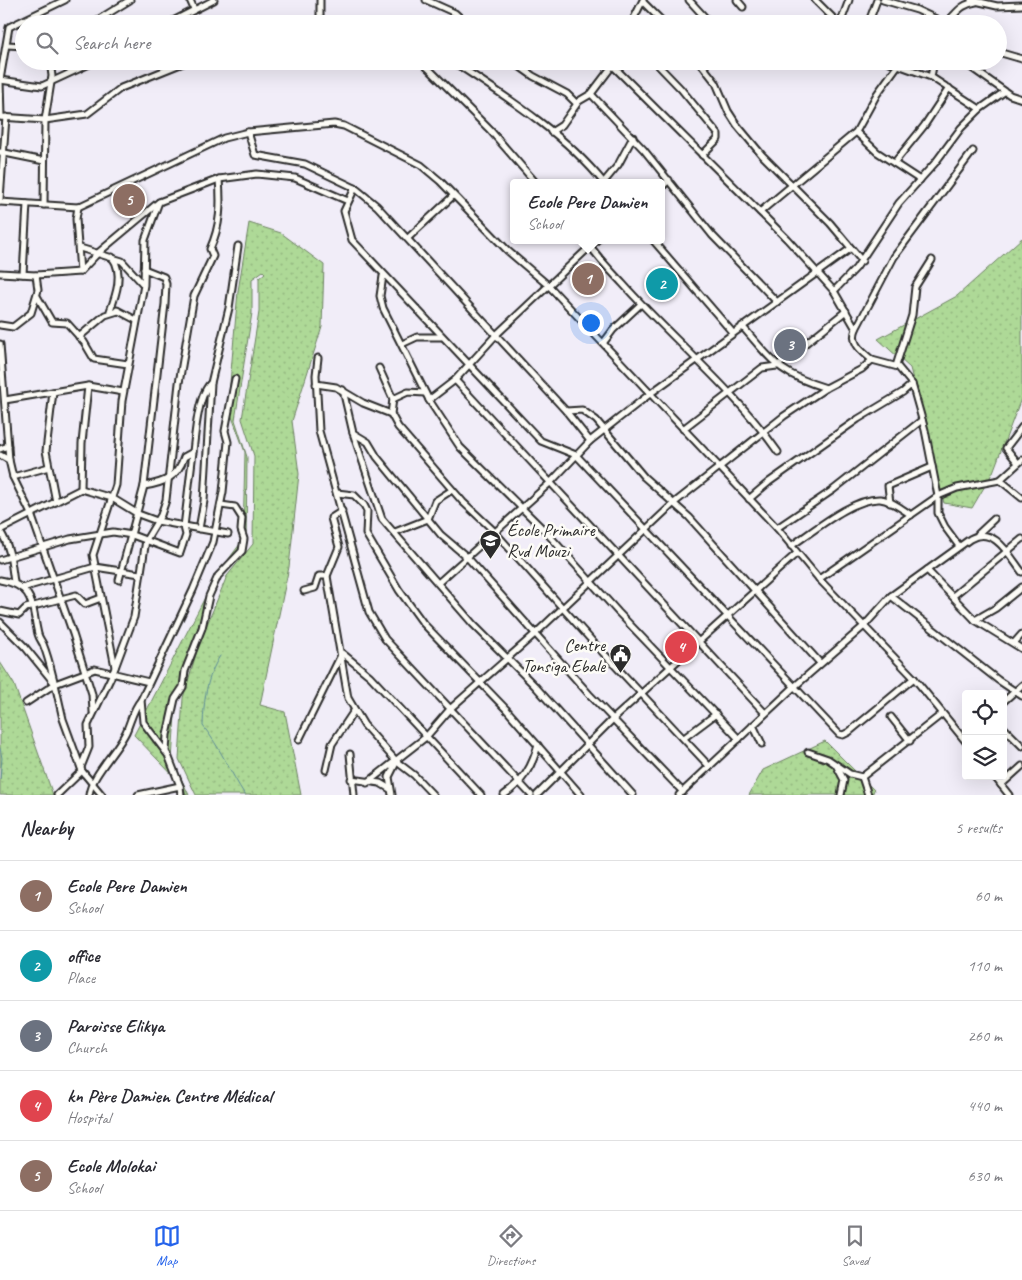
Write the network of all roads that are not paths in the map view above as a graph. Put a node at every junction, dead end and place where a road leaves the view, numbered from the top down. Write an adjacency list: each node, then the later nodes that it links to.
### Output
1 (65, 0): 20 (street)
2 (130, 0): 21 (street)
3 (190, 0): 19 (street)
4 (214, 0): 19 (street)
5 (320, 0): 23 (street)
6 (426, 0): 14 (street)
7 (690, 0): 27 (street)
8 (737, 0): 18 (street)
9 (815, 0): 28 (street)
10 (849, 0): 29 (street)
11 (877, 0): 30 (street)
12 (883, 0): 31 (street)
13 (971, 0): 16 (street)
14 (432, 1): 24 (street)
15 (643, 1): 25 (street); 26 (street)
16 (979, 1): 17 (street); 32 (street)
17 (1022, 5)
18 (743, 6)
19 (194, 9): 22 (street)
20 (33, 15)
21 (106, 15)
22 (183, 15)
23 (320, 15)
24 (457, 15)
25 (636, 15)
26 (656, 15)
27 (703, 15)
28 (830, 15)
29 (843, 15)
30 (871, 15)
31 (927, 15)
32 (953, 15)
33 (15, 24): 34 (street)
34 (7, 45): 35 (street); 53 (street)
35 (15, 45)
36 (1007, 55): 37 (street)
37 (1022, 59)
38 (50, 70): 54 (street)
39 (78, 70): 54 (street)
40 (165, 70): 62 (street)
41 (430, 70): 73 (street)
42 (466, 70): 64 (street)
43 (525, 70): 59 (street)
44 (610, 70): 57 (street)
45 (621, 70): 69 (street)
46 (663, 70): 69 (street)
47 (706, 70): 79 (street)
48 (894, 70): 65 (street)
49 (912, 70): 52 (street)
50 (932, 70): 52 (street)
51 (974, 70): 56 (street)
52 (931, 77): 55 (street)
53 (0, 80): 54 (street); 61 (street)
54 (51, 83): 62 (street)
55 (949, 88): 60 (street); 71 (street)
56 (1004, 92): 58 (street); 60 (street)
57 (591, 94): 59 (street); 66 (street)
58 (1022, 99)
59 (576, 103): 64 (street)
60 (980, 109): 77 (street)
61 (2, 117): 62 (street); 68 (street)
62 (45, 120): 70 (street)
63 (248, 132): 80 (street); 81 (street); 87 (street)
64 (551, 132): 74 (street)
65 (856, 132): 71 (street); 79 (street)
66 (633, 137): 75 (street); 76 (street)
67 (972, 151): 121 (street)
68 (2, 152): 70 (street); 82 (street)
69 (702, 155): 88 (street)
70 (44, 161): 86 (street)
71 (894, 163): 77 (street)
72 (219, 179): 83 (street); 84 (street); 176 (street)
73 (533, 179)
74 (601, 179)
75 (606, 179)
76 (669, 180): 78 (street); 112 (street)
77 (920, 180): 100 (street)
78 (665, 184)
79 (794, 185): 88 (street); 96 (street)
80 (355, 188): 83 (street); 89 (street)
81 (453, 196): 89 (street); 109 (street)
82 (0, 201): 85 (street)
83 (348, 201): 107 (street)
84 (159, 202): 97 (street); 101 (street)
85 (27, 204): 86 (street); 105 (street)
86 (44, 205): 87 (street)
87 (78, 207): 95 (street)
88 (760, 212): 103 (street)
89 (408, 238): 123 (street)
90 (588, 244): 94 (street)
91 (593, 244): 94 (street)
92 (656, 244): 122 (street)
93 (238, 246): 140 (street)
94 (590, 247): 109 (street); 114 (street)
95 (80, 248): 97 (street); 102 (street)
96 (850, 249): 100 (street); 103 (street)
97 (98, 253): 98 (street); 102 (street)
98 (111, 257): 108 (street); 113 (street)
99 (932, 260): 136 (street)
100 (862, 261): 110 (street)
101 (144, 269): 108 (street); 179 (street)
102 (80, 272): 106 (street)
103 (817, 273): 110 (street); 112 (street)
104 (0, 274): 105 (street)
105 (23, 274): 106 (street)
106 (36, 276): 111 (street)
107 (384, 276): 125 (street); 128 (street)
108 (144, 284): 118 (street)
109 (549, 286): 123 (street); 126 (street)
110 (834, 291): 117 (street)
111 (37, 296): 119 (street); 124 (street)
112 (777, 302): 120 (street)
113 (113, 304): 115 (street); 116 (street)
114 (641, 304): 126 (street); 131 (street)
115 (118, 311): 116 (street); 118 (street)
116 (110, 312): 124 (street)
117 (846, 312): 121 (street); 135 (street)
118 (136, 320): 133 (street)
119 (0, 325)
120 (742, 326): 122 (street); 135 (street)
121 (856, 330): 132 (street)
122 (733, 334): 131 (street)
123 (496, 335): 134 (street); 155 (street)
124 (79, 337): 133 (street)
125 (441, 337): 128 (street); 134 (street)
126 (604, 342): 150 (street)
127 (0, 344): 129 (street)
128 (402, 344): 149 (street)
129 (1, 358): 144 (street)
130 (318, 358): 141 (street)
131 (698, 360): 150 (street); 151 (street)
132 (872, 360): 136 (street); 145 (street)
133 (128, 364): 148 (street)
134 (468, 364): 139 (street); 169 (street)
135 (777, 366): 145 (street); 151 (street)
136 (896, 366): 142 (street)
137 (379, 368): 152 (street)
138 (235, 379): 190 (street)
139 (455, 380): 154 (street); 178 (street)
140 (211, 383): 166 (street); 201 (street)
141 (316, 384): 146 (street); 182 (street)
142 (912, 384): 157 (street); 186 (street)
143 (88, 386): 147 (street); 148 (street); 180 (street)
144 (2, 387): 153 (street)
145 (826, 388): 161 (street)
146 (343, 390): 156 (street); 162 (street)
147 (53, 392): 153 (street); 172 (street)
148 (123, 392): 184 (street)
149 (425, 392): 152 (street); 154 (street)
150 (651, 393): 159 (street); 160 (street)
151 (728, 393): 160 (street); 161 (street)
152 (393, 399): 156 (street)
153 (6, 400): 164 (street)
154 (429, 400): 191 (street)
155 (566, 410): 159 (street); 163 (street)
156 (391, 414): 181 (street)
157 (922, 420): 174 (street); 200 (street)
158 (1022, 427): 171 (street)
159 (604, 429): 163 (street); 189 (street)
160 (683, 429): 173 (street)
161 (764, 432): 167 (street); 173 (street)
162 (353, 433): 196 (street); 206 (street)
163 (590, 441): 169 (street)
164 (8, 446): 165 (street); 170 (street)
165 (0, 449)
166 (193, 452): 176 (street); 199 (street)
167 (778, 452)
168 (0, 455): 170 (street)
169 (576, 455): 178 (street); 202 (street)
170 (9, 460): 175 (street)
171 (1020, 461): 177 (street)
172 (49, 467): 175 (street); 187 (street)
173 (718, 467): 186 (street); 189 (street)
174 (932, 467): 183 (street); 188 (street)
175 (13, 477): 193 (street)
176 (168, 479): 179 (street); 198 (street)
177 (1000, 480): 183 (street); 185 (street)
178 (551, 482): 191 (street); 218 (street)
179 (144, 486): 194 (street)
180 (81, 489): 184 (street); 187 (street)
181 (452, 490): 196 (street); 204 (street)
182 (337, 493): 192 (street); 263 (street)
183 (938, 496): 195 (street); 214 (street)
184 (112, 498): 194 (street); 207 (street)
185 (1022, 498)
186 (749, 499): 200 (street)
187 (56, 502): 193 (street)
188 (890, 502): 195 (street); 213 (street)
189 (674, 503): 202 (street); 237 (street)
190 (221, 505): 205 (street); 295 (street)
191 (522, 508): 204 (street); 233 (street)
192 (342, 511): 227 (street); 273 (street)
193 (31, 514): 203 (street); 215 (street)
194 (138, 514): 198 (street); 209 (street)
195 (911, 515): 228 (street)
196 (428, 518): 206 (street); 219 (street)
197 (994, 519): 210 (street)
198 (157, 521): 199 (street); 212 (street)
199 (184, 527): 201 (street); 212 (street)
200 (777, 528): 213 (street)
201 (199, 529): 205 (street)
202 (645, 529): 218 (street); 246 (street)
203 (0, 531): 220 (street)
204 (494, 531): 219 (street); 244 (street)
205 (215, 532): 208 (street); 262 (street)
206 (394, 532): 234 (street)
207 (99, 533): 209 (street); 215 (street); 222 (street)
208 (228, 534)
209 (132, 535): 212 (street); 223 (street)
210 (977, 535): 214 (street); 217 (street)
211 (1022, 539): 217 (street)
212 (146, 540): 226 (street)
213 (791, 546): 216 (street)
214 (959, 546): 224 (street)
215 (42, 547): 220 (street); 229 (street)
216 (797, 552): 228 (street); 237 (street)
217 (1006, 553): 225 (street); 240 (street)
218 (619, 554): 233 (street); 252 (street)
219 (467, 557): 234 (street); 250 (street)
220 (12, 558): 221 (street); 232 (street)
221 (0, 560)
222 (95, 567): 223 (street); 229 (street); 241 (street)
223 (121, 570): 226 (street); 231 (street)
224 (926, 570): 239 (street); 240 (street)
225 (1022, 572)
226 (140, 574): 259 (street)
227 (327, 576): 238 (street); 255 (street)
228 (820, 578): 249 (street)
229 (53, 579): 236 (street); 242 (street)
230 (0, 580): 232 (street)
231 (118, 580)
232 (14, 582): 236 (street)
233 (590, 582): 244 (street); 258 (street)
234 (438, 583): 256 (street)
235 (1022, 587): 247 (street)
236 (22, 588): 243 (street)
237 (755, 590): 246 (street); 257 (street)
238 (304, 591)
239 (892, 596): 249 (street); 267 (street)
240 (953, 596): 247 (street)
241 (101, 598): 242 (street); 259 (street)
242 (61, 599): 243 (street); 260 (street)
243 (34, 608): 245 (street); 264 (street)
244 (563, 608): 250 (street); 268 (street)
245 (0, 611)
246 (728, 615): 252 (street); 266 (street)
247 (975, 620): 253 (street)
248 (0, 622): 264 (street)
249 (864, 626): 257 (street); 261 (street)
250 (536, 633): 256 (street); 280 (street)
251 (1022, 634): 253 (street)
252 (700, 642): 258 (street); 276 (street)
253 (1014, 643): 254 (street)
254 (1022, 649)
255 (342, 653): 274 (street); 285 (street); 289 (street)
256 (509, 658): 263 (street); 293 (street)
257 (820, 662): 266 (street)
258 (672, 668): 268 (street); 277 (street)
259 (114, 670): 260 (street); 262 (street); 275 (street)
260 (86, 673): 264 (street); 275 (street)
261 (914, 678): 266 (street); 278 (street)
262 (150, 682): 271 (street)
263 (480, 682): 273 (street); 292 (street)
264 (54, 684): 272 (street); 302 (street)
265 (1022, 685): 267 (street)
266 (794, 687): 276 (street)
267 (1017, 691): 269 (street); 270 (street)
268 (643, 693): 280 (street); 287 (street)
269 (1022, 696)
270 (1007, 699)
271 (141, 700): 295 (street); 309 (street)
272 (26, 703)
273 (452, 708): 285 (street); 310 (street)
274 (354, 711): 298 (street); 303 (street)
275 (93, 712): 302 (street)
276 (765, 713): 281 (street)
277 (716, 714): 287 (street); 288 (street)
278 (942, 714): 284 (street); 290 (street)
279 (891, 717): 290 (street)
280 (614, 718): 293 (street); 315 (street)
281 (753, 725): 288 (street); 291 (street)
282 (1007, 731): 294 (street)
283 (962, 732): 284 (street)
284 (959, 733): 286 (street)
285 (426, 737): 298 (street); 324 (street)
286 (962, 737)
287 (684, 738): 301 (street)
288 (739, 739): 301 (street)
289 (299, 740)
290 (910, 742): 305 (street)
291 (762, 744)
292 (538, 746): 304 (street); 310 (street)
293 (587, 746): 304 (street); 329 (street)
294 (1022, 746)
295 (166, 752): 312 (street)
296 (808, 752): 299 (street)
297 (350, 754): 306 (street)
298 (397, 762): 308 (street); 313 (street); 323 (street)
299 (834, 762): 305 (street); 330 (street)
300 (1022, 766): 311 (street)
301 (710, 767): 315 (street)
302 (82, 768): 309 (street); 317 (street)
303 (326, 770)
304 (561, 773): 327 (street); 328 (street)
305 (862, 777): 331 (street)
306 (352, 780): 308 (street); 322 (street)
307 (997, 780): 311 (street)
308 (367, 782): 313 (street)
309 (92, 783): 314 (street); 318 (street)
310 (520, 783): 325 (street); 326 (street)
311 (1001, 785): 316 (street)
312 (180, 786): 320 (street); 321 (street)
313 (391, 792)
314 (101, 793): 319 (street)
315 (681, 793)
316 (1006, 794)
317 (57, 795)
318 (89, 795)
319 (106, 795)
320 (138, 795)
321 (181, 795)
322 (354, 795)
323 (433, 795)
324 (482, 795)
325 (504, 795)
326 (531, 795)
327 (537, 795)
328 (581, 795)
329 (633, 795)
330 (841, 795)
331 (868, 795)

